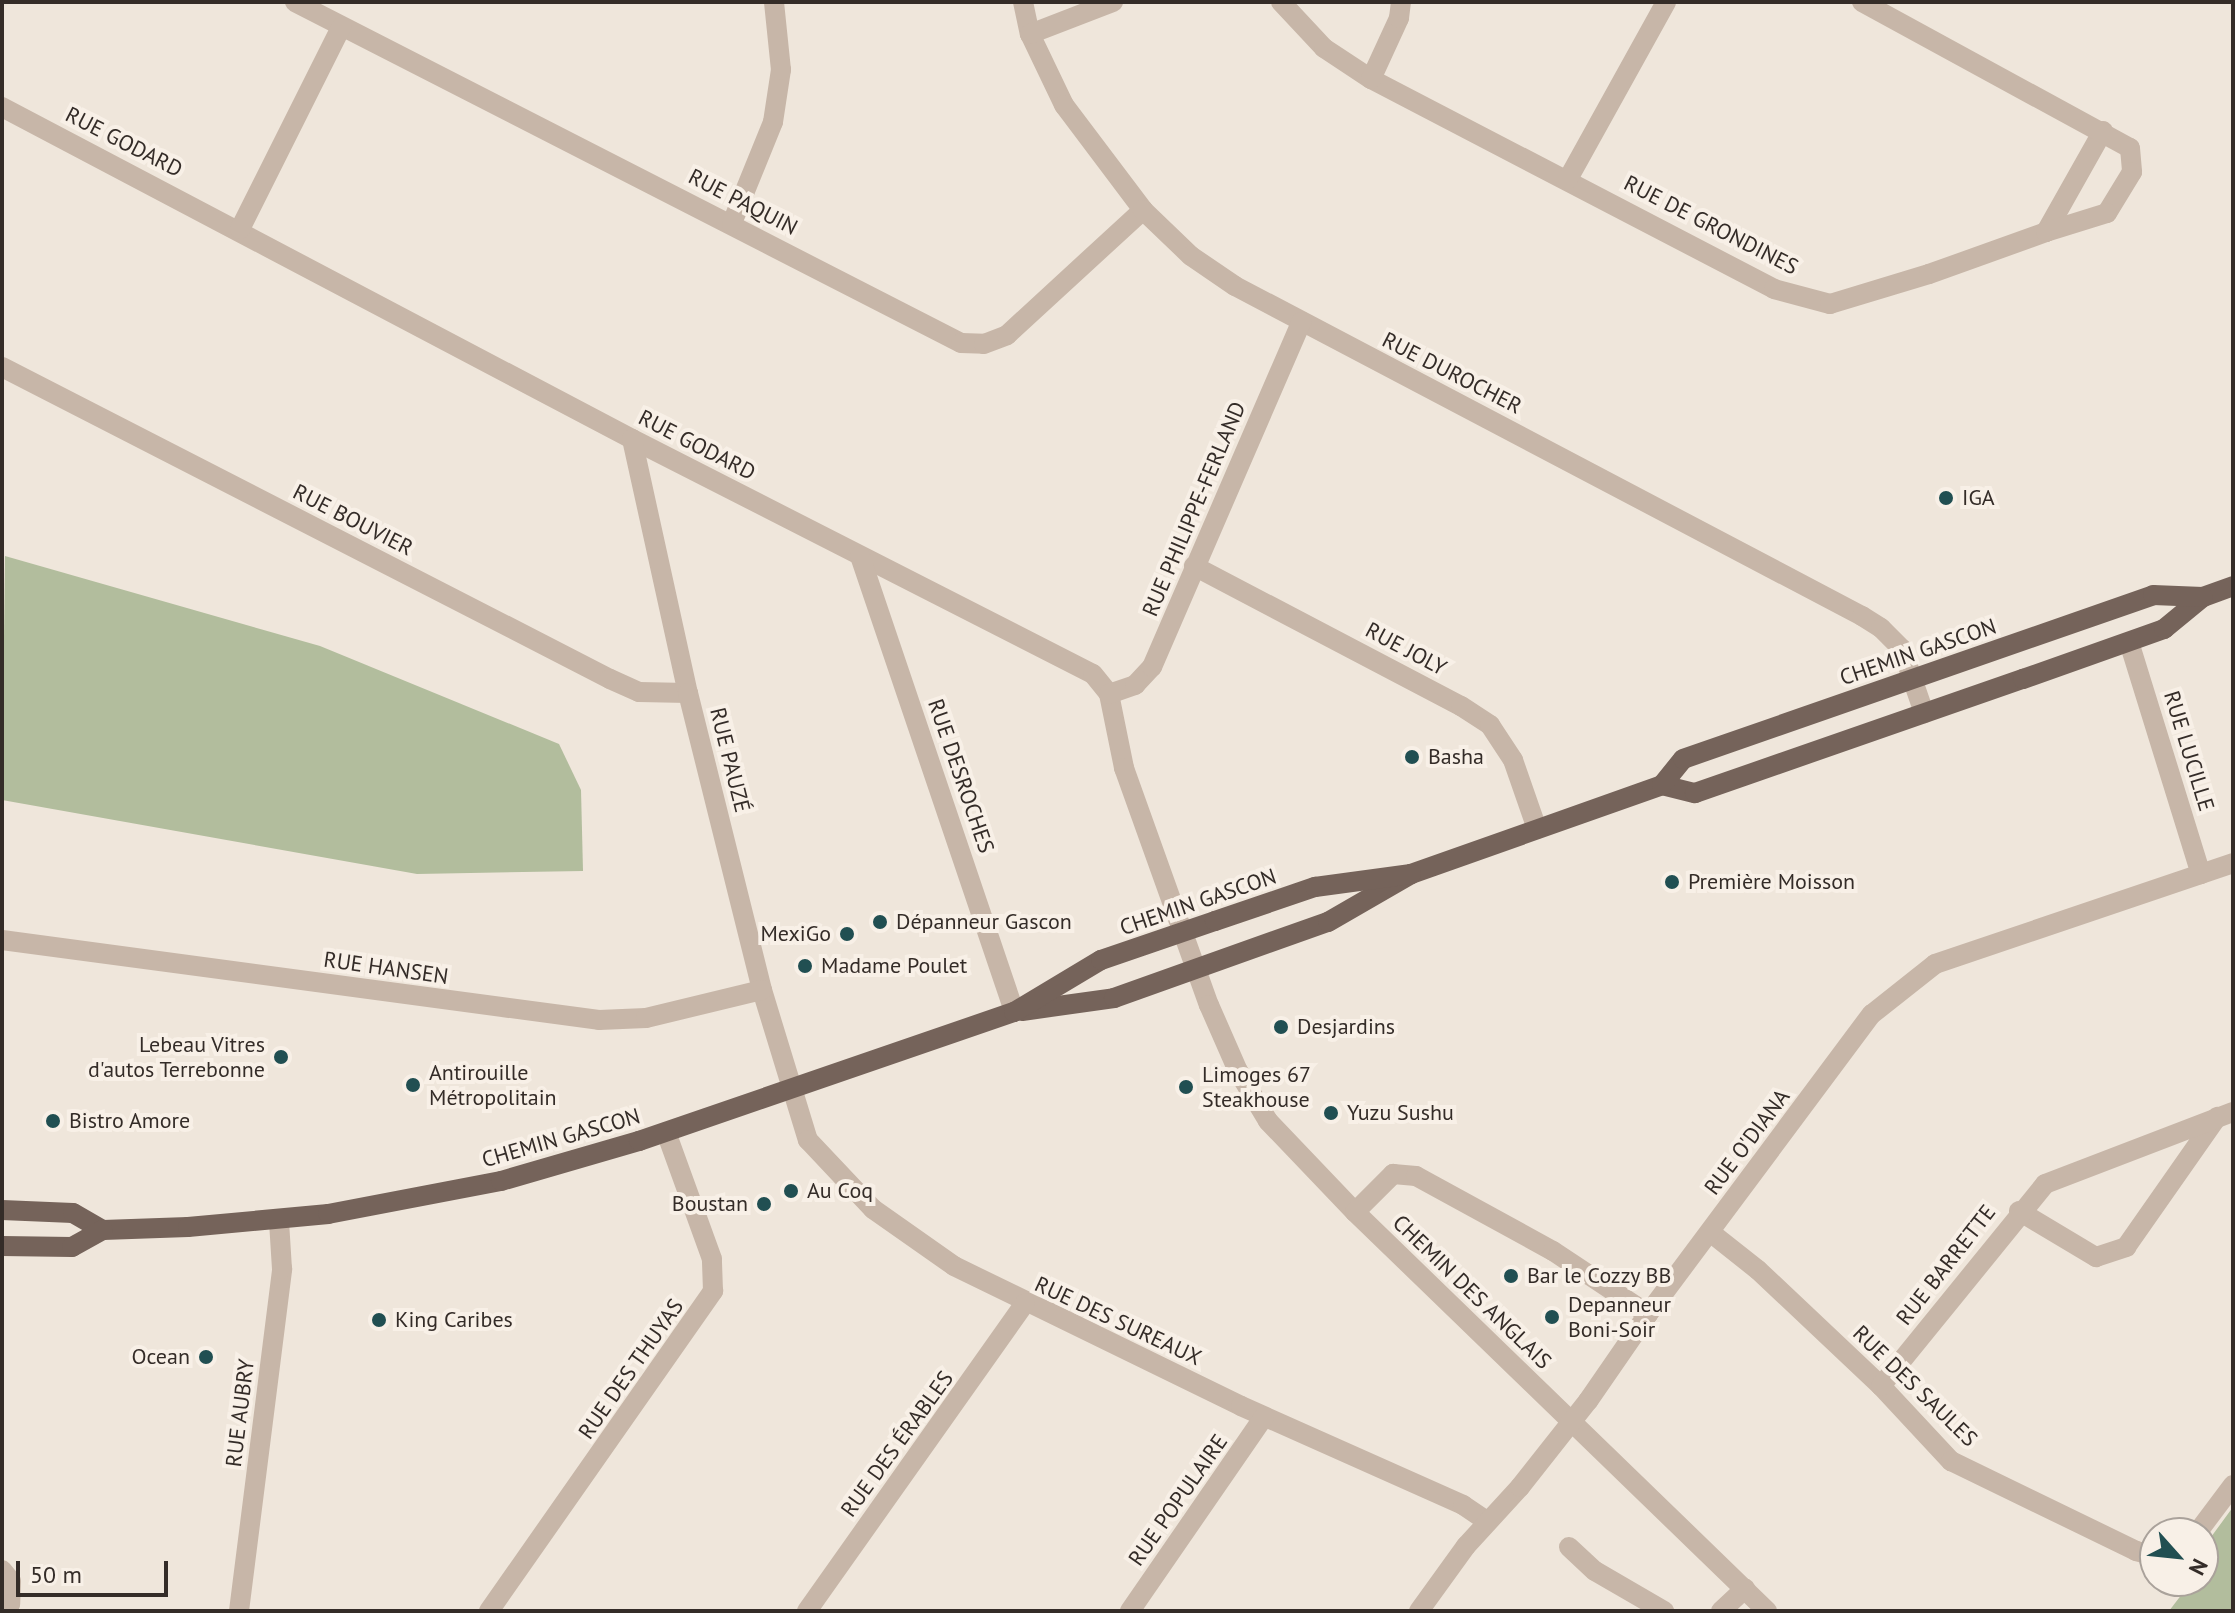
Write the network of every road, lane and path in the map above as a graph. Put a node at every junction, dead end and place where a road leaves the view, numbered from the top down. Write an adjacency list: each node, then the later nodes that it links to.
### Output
1 (295, 2): 9 (street, RUE PAQUIN)
2 (774, 2): 16 (street)
3 (1023, 2): 10 (street, RUE DUROCHER)
4 (1113, 2): 10 (street)
5 (1281, 2): 11 (street, RUE DE GRONDINES)
6 (1401, 2): 11 (street)
7 (1666, 2): 14 (street)
8 (1862, 2): 13 (street)
9 (341, 27): 16 (street, RUE PAQUIN); 17 (street)
10 (1030, 34): 15 (street, RUE DUROCHER)
11 (1371, 79): 14 (street, RUE DE GRONDINES)
12 (2, 107): 17 (street, RUE GODARD)
13 (2103, 131): 18 (street); 18 (street, RUE DE GRONDINES)
14 (1568, 179): 18 (street, RUE DE GRONDINES)
15 (1143, 210): 16 (street, RUE PAQUIN); 19 (street, RUE DUROCHER)
16 (732, 223)
17 (240, 229): 21 (street, RUE GODARD)
18 (2046, 232)
19 (1301, 322): 23 (street, RUE PHILIPPE-FERLAND); 27 (street, RUE DUROCHER)
20 (2, 367): 28 (street, RUE BOUVIER)
21 (632, 439): 22 (street, RUE GODARD); 28 (street, RUE PAUZÉ)
22 (860, 556): 29 (street, RUE GODARD); 40 (street, RUE DESROCHES)
23 (1194, 566): 29 (street, RUE PHILIPPE-FERLAND); 32 (street, RUE JOLY)
24 (2233, 586): 25 (main road, CHEMIN GASCON)
25 (2203, 597): 26 (main road, CHEMIN GASCON); 27 (main road, CHEMIN GASCON)
26 (2129, 642): 30 (main road, CHEMIN GASCON); 35 (street, RUE LUCILLE)
27 (1914, 679): 30 (street, RUE DUROCHER); 31 (main road, CHEMIN GASCON)
28 (688, 693): 39 (street, RUE PAUZÉ)
29 (1109, 694): 36 (street)
30 (1924, 713): 31 (main road, CHEMIN GASCON)
31 (1662, 785): 32 (main road, CHEMIN GASCON)
32 (1537, 829): 34 (main road, CHEMIN GASCON)
33 (2233, 863): 35 (street, RUE O'DIANA)
34 (1411, 874): 36 (main road, CHEMIN GASCON); 38 (main road, CHEMIN GASCON)
35 (2201, 874): 49 (street, RUE O'DIANA)
36 (1184, 932): 38 (street); 40 (main road, CHEMIN GASCON)
37 (2, 940): 39 (street, RUE HANSEN)
38 (1197, 969): 40 (main road, CHEMIN GASCON); 46 (street, CHEMIN DES ANGLAIS)
39 (762, 990): 41 (street, RUE PAUZÉ)
40 (1014, 1012): 41 (main road, CHEMIN GASCON)
41 (792, 1090): 43 (main road, CHEMIN GASCON); 51 (street, RUE DES SUREAUX)
42 (2225, 1114): 45 (street, RUE BARRETTE); 45 (street, RUE BARRETTE)
43 (666, 1132): 47 (main road, CHEMIN GASCON); 65 (street, RUE DES THUYAS)
44 (2, 1210): 48 (main road, CHEMIN GASCON)
45 (2019, 1211): 53 (street, RUE BARRETTE)
46 (1355, 1212): 52 (street); 55 (street, CHEMIN DES ANGLAIS)
47 (279, 1221): 48 (main road, CHEMIN GASCON); 64 (street, RUE AUBRY)
48 (103, 1230): 50 (main road, CHEMIN GASCON)
49 (1710, 1232): 52 (street, RUE O'DIANA); 53 (street, RUE DES SAULES)
50 (2, 1246)
51 (1025, 1303): 54 (street, RUE DES SUREAUX); 66 (street, RUE DES ÉRABLES)
52 (1648, 1314): 55 (street, RUE O'DIANA)
53 (1881, 1386): 60 (street, RUE DES SAULES)
54 (1264, 1417): 58 (street, RUE DES SUREAUX); 67 (street, RUE POPULAIRE)
55 (1572, 1422): 58 (street, RUE O'DIANA); 62 (street, CHEMIN DES ANGLAIS)
56 (2233, 1485): 57 (street)
57 (2209, 1517)
58 (1487, 1521): 68 (street, RUE O'DIANA)
59 (1569, 1547): 69 (street)
60 (2139, 1552)
61 (2, 1570): 63 (street)
62 (1745, 1589): 70 (street); 71 (street, CHEMIN DES ANGLAIS)
63 (2, 1609)
64 (239, 1611)
65 (489, 1611)
66 (807, 1611)
67 (1130, 1611)
68 (1419, 1611)
69 (1664, 1611)
70 (1721, 1611)
71 (1767, 1611)

